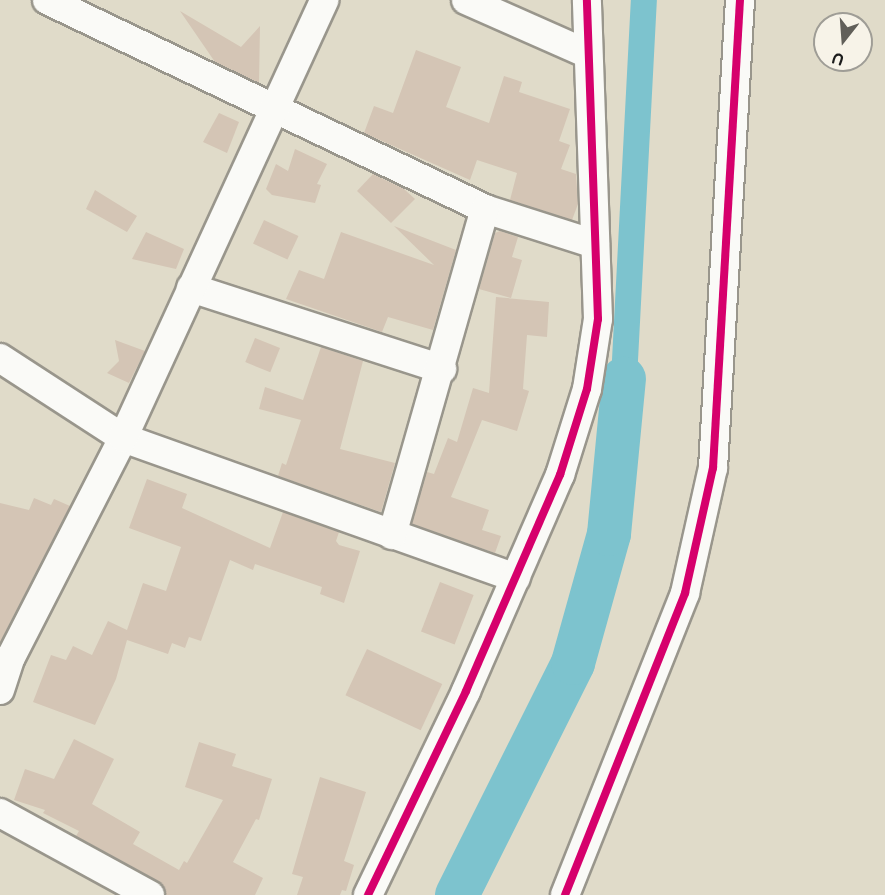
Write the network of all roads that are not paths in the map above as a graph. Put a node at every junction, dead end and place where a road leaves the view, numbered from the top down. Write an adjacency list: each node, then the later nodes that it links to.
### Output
1 (46, 0): 7 (street)
2 (324, 0): 7 (street)
3 (466, 0): 6 (street)
4 (587, 0): 6 (street)
5 (740, 0): 21 (street)
6 (588, 54): 9 (street)
7 (275, 108): 8 (street); 10 (street)
8 (485, 209): 9 (street); 12 (street)
9 (595, 244): 15 (street)
10 (191, 288): 12 (street); 13 (street)
11 (0, 358): 13 (street)
12 (442, 369): 14 (street)
13 (123, 438): 14 (street); 16 (street)
14 (392, 535): 15 (street)
15 (516, 578): 20 (street)
16 (6, 655): 17 (street)
17 (0, 690)
18 (0, 813): 19 (street)
19 (150, 895)
20 (368, 895)
21 (565, 895)

